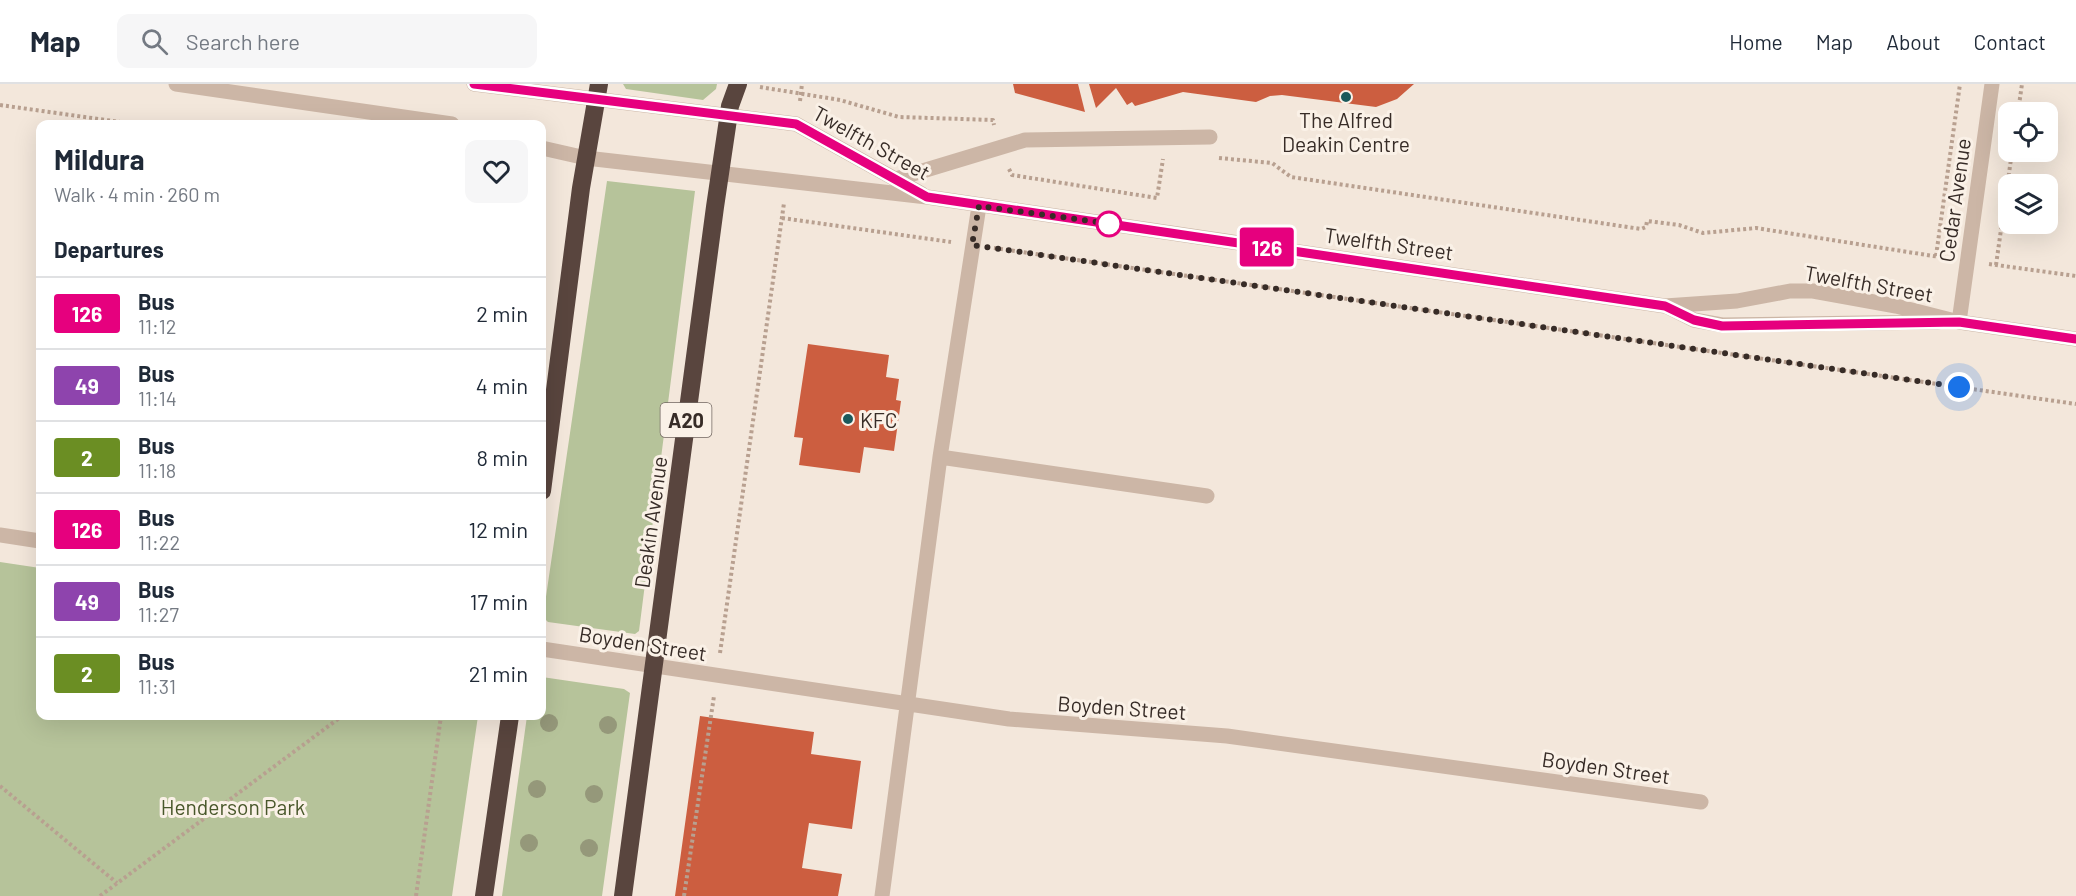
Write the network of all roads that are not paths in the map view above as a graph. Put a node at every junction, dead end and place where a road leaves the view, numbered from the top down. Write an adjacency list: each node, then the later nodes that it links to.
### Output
1 (176, 84): 7 (street)
2 (474, 84): 5 (street, Twelfth Street)
3 (1992, 84): 16 (street, Cedar Avenue)
4 (743, 85): 6 (highway, Deakin Avenue / A20)
5 (598, 92): 6 (street, Twelfth Street); 10 (highway)
6 (729, 114): 11 (highway, Deakin Avenue / A20); 12 (street, Twelfth Street)
7 (424, 120)
8 (1210, 137): 12 (street)
9 (546, 149): 10 (street, Twelfth Street)
10 (586, 158): 11 (street, Twelfth Street); 19 (highway)
11 (720, 175): 13 (street, Twelfth Street); 24 (highway, Deakin Avenue / A20)
12 (896, 179): 13 (street, Twelfth Street)
13 (927, 197): 14 (street, Twelfth Street)
14 (979, 206): 15 (street, Twelfth Street); 18 (street)
15 (1665, 306): 16 (street, Twelfth Street); 16 (street, Twelfth Street)
16 (1959, 322): 17 (street, Twelfth Street)
17 (2076, 339)
18 (940, 457): 20 (street); 25 (street)
19 (546, 461)
20 (1207, 496)
21 (0, 535): 22 (street)
22 (36, 540)
23 (546, 650): 24 (street, Boyden Street)
24 (653, 665): 25 (street, Boyden Street); 29 (highway, Deakin Avenue / A20)
25 (907, 703): 27 (street, Boyden Street); 30 (street)
26 (509, 720): 28 (highway)
27 (1701, 802)
28 (484, 896)
29 (623, 896)
30 (882, 896)

